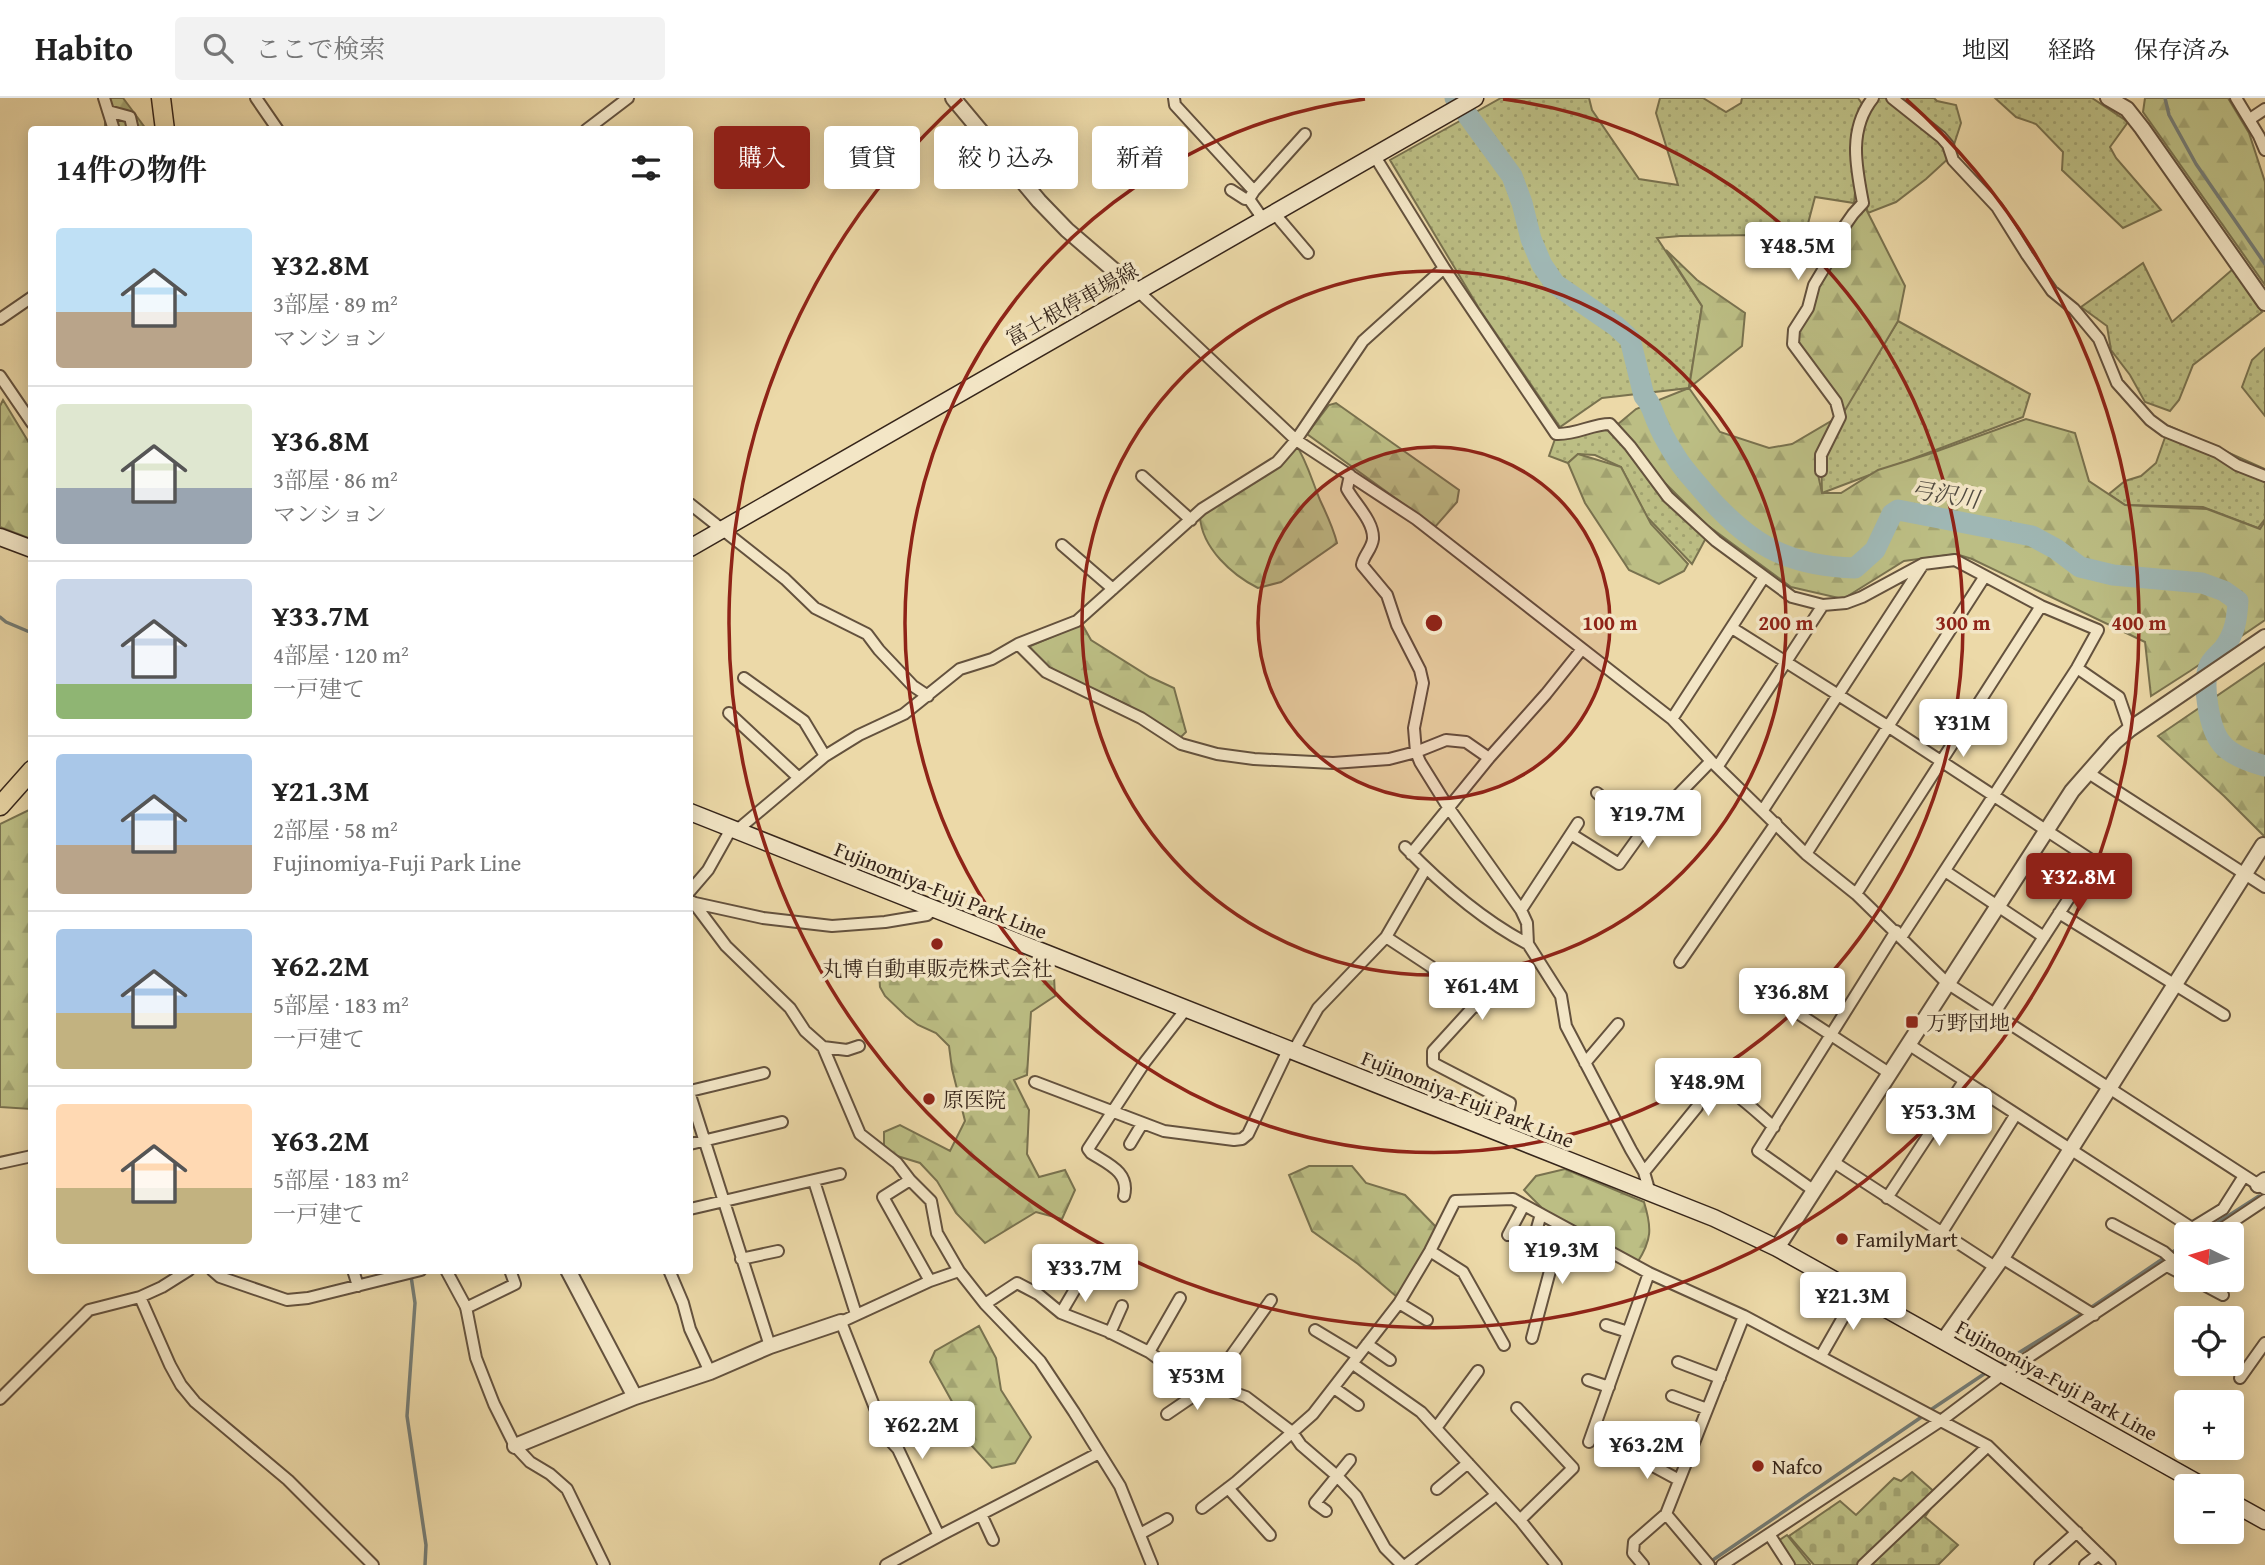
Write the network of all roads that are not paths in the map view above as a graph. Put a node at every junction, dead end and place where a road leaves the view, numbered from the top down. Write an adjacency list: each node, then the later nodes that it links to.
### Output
1 (104, 98): 13 (street)
2 (161, 98): 17 (highway)
3 (256, 98): 18 (street)
4 (628, 98): 19 (street)
5 (953, 98): 28 (street)
6 (1174, 98): 24 (street)
7 (1475, 98): 22 (main road, 富士根停車場線)
8 (1873, 98): 35 (street)
9 (1892, 98): 38 (street)
10 (2108, 98): 30 (street)
11 (2236, 98): 14 (street)
12 (2265, 109): 14 (street)
13 (108, 111): 15 (street); 16 (street)
14 (2249, 119): 21 (street)
15 (113, 126)
16 (132, 126)
17 (164, 126)
18 (275, 126)
19 (591, 126)
20 (1306, 134): 24 (street)
21 (2265, 150)
22 (1374, 155): 25 (main road, 富士根停車場線); 27 (street)
23 (1231, 190): 24 (street)
24 (1251, 195): 25 (street)
25 (1268, 216): 26 (street); 28 (main road, 富士根停車場線)
26 (1308, 253)
27 (1444, 268): 34 (street); 47 (street)
28 (1138, 291): 34 (street); 41 (main road, 富士根停車場線)
29 (28, 300): 31 (street)
30 (2265, 303)
31 (0, 319)
32 (0, 376): 33 (street)
33 (28, 417)
34 (1296, 440): 36 (street); 40 (street)
35 (1821, 471)
36 (1350, 475): 55 (street); 65 (street)
37 (1142, 476): 40 (street)
38 (2265, 476)
39 (693, 506): 41 (street)
40 (1191, 520): 49 (street)
41 (722, 530): 44 (main road, 富士根停車場線); 59 (street)
42 (0, 537): 45 (main road)
43 (1062, 545): 49 (street)
44 (693, 546)
45 (28, 548)
46 (1923, 565): 48 (street); 50 (street); 60 (street)
47 (1765, 576): 50 (street); 52 (street)
48 (1985, 576): 51 (street); 63 (street)
49 (1113, 589): 54 (street)
50 (1823, 605): 56 (street)
51 (2041, 606): 57 (street); 69 (street)
52 (1732, 628): 56 (street); 62 (street)
53 (2265, 637): 64 (street)
54 (1018, 644): 59 (street); 65 (street)
55 (1582, 649): 62 (street); 67 (street)
56 (1786, 662): 60 (street); 68 (street)
57 (2077, 668): 64 (street); 74 (street)
58 (744, 678): 66 (street)
59 (928, 696): 66 (street)
60 (1838, 697): 63 (street); 77 (street)
61 (729, 713): 72 (street)
62 (1672, 719): 68 (street)
63 (1889, 727): 69 (street); 86 (street)
64 (2130, 729): 70 (street)
65 (1416, 752): 67 (street); 76 (street)
66 (825, 756): 72 (street)
67 (1489, 758): 76 (street)
68 (1715, 763): 77 (street); 83 (street)
69 (1942, 763): 74 (street); 92 (street)
70 (2087, 772): 82 (street); 89 (street)
71 (28, 776): 75 (highway)
72 (799, 778): 81 (street)
73 (1597, 793): 83 (street)
74 (1993, 796): 82 (street); 88 (street)
75 (0, 806)
76 (1448, 807): 87 (street); 97 (street)
77 (1763, 810): 80 (street)
78 (693, 813): 81 (main road, Fujinomiya-Fuji Park Line)
79 (1578, 822): 84 (street)
80 (1776, 823): 86 (street); 103 (street)
81 (734, 830): 91 (street); 96 (main road, Fujinomiya-Fuji Park Line)
82 (2047, 831): 95 (street); 98 (street)
83 (1642, 832): 84 (street)
84 (1572, 834): 97 (street)
85 (2263, 845): 89 (street)
86 (1806, 854): 92 (street)
87 (1426, 868): 100 (street); 102 (street)
88 (1945, 871): 95 (street); 99 (street)
89 (2245, 874): 90 (street); 106 (street)
90 (2265, 887)
91 (693, 888)
92 (1856, 894): 99 (street)
93 (693, 902): 96 (street)
94 (693, 903): 116 (street)
95 (1997, 908): 101 (street); 105 (street)
96 (933, 910): 109 (main road, Fujinomiya-Fuji Park Line)
97 (1521, 910): 102 (street)
98 (2059, 913): 101 (street); 106 (street)
99 (1899, 934): 105 (street); 113 (street)
100 (1386, 937): 108 (street); 117 (street)
101 (2044, 937): 110 (street)
102 (1528, 944): 118 (street)
103 (1680, 962)
104 (1506, 971): 108 (street)
105 (1947, 983): 110 (street); 114 (street)
106 (2175, 984): 111 (street); 123 (street)
107 (1770, 995): 113 (street)
108 (1475, 1007): 131 (street)
109 (1186, 1009): 117 (main road, Fujinomiya-Fuji Park Line); 126 (street)
110 (1994, 1014): 123 (street)
111 (2224, 1015)
112 (1618, 1024): 118 (street)
113 (1831, 1035): 120 (street); 130 (street)
114 (1908, 1044): 120 (street); 121 (street)
115 (859, 1046): 116 (street)
116 (823, 1047): 142 (street)
117 (1291, 1051): 129 (street); 131 (main road, Fujinomiya-Fuji Park Line)
118 (1585, 1063): 139 (street)
119 (764, 1073): 124 (street)
120 (1889, 1073): 137 (street)
121 (1964, 1081): 127 (street); 148 (street)
122 (1035, 1082): 126 (street)
123 (2108, 1089): 135 (street); 141 (street)
124 (693, 1092)
125 (693, 1103): 132 (street)
126 (1111, 1111): 129 (street); 147 (street)
127 (2016, 1114): 135 (street); 157 (street)
128 (782, 1122): 132 (street)
129 (1142, 1124): 134 (street)
130 (1774, 1127): 139 (street); 145 (street)
131 (1503, 1136): 146 (main road, Fujinomiya-Fuji Park Line)
132 (704, 1141): 133 (street); 150 (street)
133 (693, 1143)
134 (1130, 1143)
135 (2071, 1148): 141 (street); 165 (street)
136 (28, 1157): 138 (street)
137 (1832, 1161): 145 (street); 148 (street)
138 (0, 1163)
139 (1644, 1172): 146 (street)
140 (840, 1174): 143 (street)
141 (2244, 1177): 144 (street)
142 (910, 1180): 168 (street); 179 (street)
143 (814, 1181): 150 (street); 192 (street)
144 (2263, 1184)
145 (1814, 1190): 159 (street)
146 (1650, 1193): 159 (main road, Fujinomiya-Fuji Park Line)
147 (1124, 1196)
148 (1888, 1198): 157 (street)
149 (2265, 1199): 154 (street)
150 (723, 1201): 152 (street); 163 (street)
151 (1524, 1205): 153 (street); 158 (street); 161 (street)
152 (693, 1208)
153 (1541, 1214): 156 (street); 162 (street)
154 (2231, 1222)
155 (2112, 1224): 166 (street)
156 (1562, 1226): 169 (street); 201 (street)
157 (1942, 1233): 165 (street)
158 (1508, 1235)
159 (1777, 1248): 182 (main road, Fujinomiya-Fuji Park Line)
160 (778, 1251): 163 (street)
161 (1430, 1251): 187 (street); 204 (street)
162 (1529, 1256)
163 (741, 1259): 205 (street)
164 (2174, 1261): 166 (street)
165 (1998, 1262): 193 (street); 202 (street)
166 (2171, 1263): 167 (street); 193 (street)
167 (2174, 1266)
168 (959, 1271): 179 (street); 188 (street)
169 (1649, 1273): 194 (street); 199 (street)
170 (183, 1274): 184 (street)
171 (217, 1274): 180 (street)
172 (354, 1274): 180 (street)
173 (407, 1274): 180 (street)
174 (448, 1274): 190 (street)
175 (511, 1274): 190 (street)
176 (570, 1274): 222 (street)
177 (671, 1274): 214 (street)
178 (1081, 1279): 191 (street)
179 (930, 1281): 192 (street)
180 (358, 1286)
181 (2217, 1292): 183 (street)
182 (1857, 1293): 202 (main road, Fujinomiya-Fuji Park Line); 208 (street)
183 (2223, 1295)
184 (140, 1297): 223 (street); 260 (street)
185 (1180, 1297): 207 (street)
186 (1270, 1300): 218 (street)
187 (1399, 1303): 195 (street); 203 (street)
188 (985, 1304): 191 (street); 234 (street)
189 (1122, 1306): 200 (street)
190 (466, 1308): 232 (street)
191 (1061, 1313): 200 (street)
192 (856, 1314): 196 (street)
193 (2094, 1315): 212 (street)
194 (1744, 1316): 208 (street); 215 (street)
195 (1427, 1320)
196 (841, 1322): 205 (street); 256 (street)
197 (1606, 1325): 199 (street)
198 (1315, 1330): 209 (street)
199 (1628, 1332): 219 (street)
200 (1111, 1333): 207 (street)
201 (1532, 1338)
202 (1943, 1341): 212 (main road, Fujinomiya-Fuji Park Line)
203 (1367, 1344): 209 (street); 210 (street)
204 (1504, 1345)
205 (770, 1346): 214 (street)
206 (2264, 1346): 216 (street)
207 (1149, 1352): 218 (street)
208 (1821, 1356): 228 (street)
209 (1356, 1360): 220 (street); 229 (street)
210 (1390, 1360)
211 (1678, 1362): 215 (street)
212 (1996, 1370): 228 (street); 238 (main road, Fujinomiya-Fuji Park Line)
213 (1478, 1371): 229 (street)
214 (710, 1372): 222 (street)
215 (1720, 1378): 226 (street)
216 (2240, 1378)
217 (1588, 1380): 219 (street)
218 (1211, 1384): 227 (street); 230 (street)
219 (1609, 1387): 231 (street)
220 (1334, 1388): 224 (street); 230 (street)
221 (1672, 1396): 226 (street)
222 (635, 1397): 232 (street)
223 (0, 1399)
224 (1358, 1405)
225 (1517, 1408): 250 (street)
226 (1707, 1409): 240 (street)
227 (1167, 1414)
228 (1942, 1420): 233 (street); 254 (street)
229 (1436, 1428): 237 (street)
230 (1292, 1432): 239 (street); 241 (street)
231 (1590, 1442)
232 (514, 1446): 261 (street)
233 (1988, 1446): 252 (street); 269 (street)
234 (1099, 1453): 247 (street); 253 (street)
235 (1631, 1454): 240 (street)
236 (1350, 1460): 239 (street)
237 (1468, 1463): 242 (street); 243 (street)
238 (2182, 1474)
239 (1337, 1476): 246 (street); 264 (street)
240 (1679, 1480): 248 (street)
241 (1228, 1488): 244 (street); 255 (street)
242 (1437, 1489)
243 (1496, 1495): 250 (street); 264 (street)
244 (1202, 1508)
245 (2244, 1509): 251 (main road)
246 (1326, 1511)
247 (981, 1514): 256 (street); 257 (street)
248 (1666, 1514): 259 (street); 266 (street)
249 (1167, 1519): 253 (street)
250 (1520, 1520): 265 (street)
251 (2265, 1521)
252 (2077, 1532): 258 (street); 270 (street)
253 (1140, 1534): 263 (street)
254 (1769, 1534): 267 (street); 268 (street)
255 (1270, 1535)
256 (939, 1536): 262 (street)
257 (993, 1541)
258 (2099, 1553): 271 (street); 272 (street)
259 (1707, 1563)
260 (373, 1565)
261 (604, 1565)
262 (886, 1565)
263 (1152, 1565)
264 (1404, 1565)
265 (1556, 1565)
266 (1643, 1565)
267 (1722, 1565)
268 (1789, 1565)
269 (1863, 1565)
270 (2040, 1565)
271 (2085, 1565)
272 (2110, 1565)

